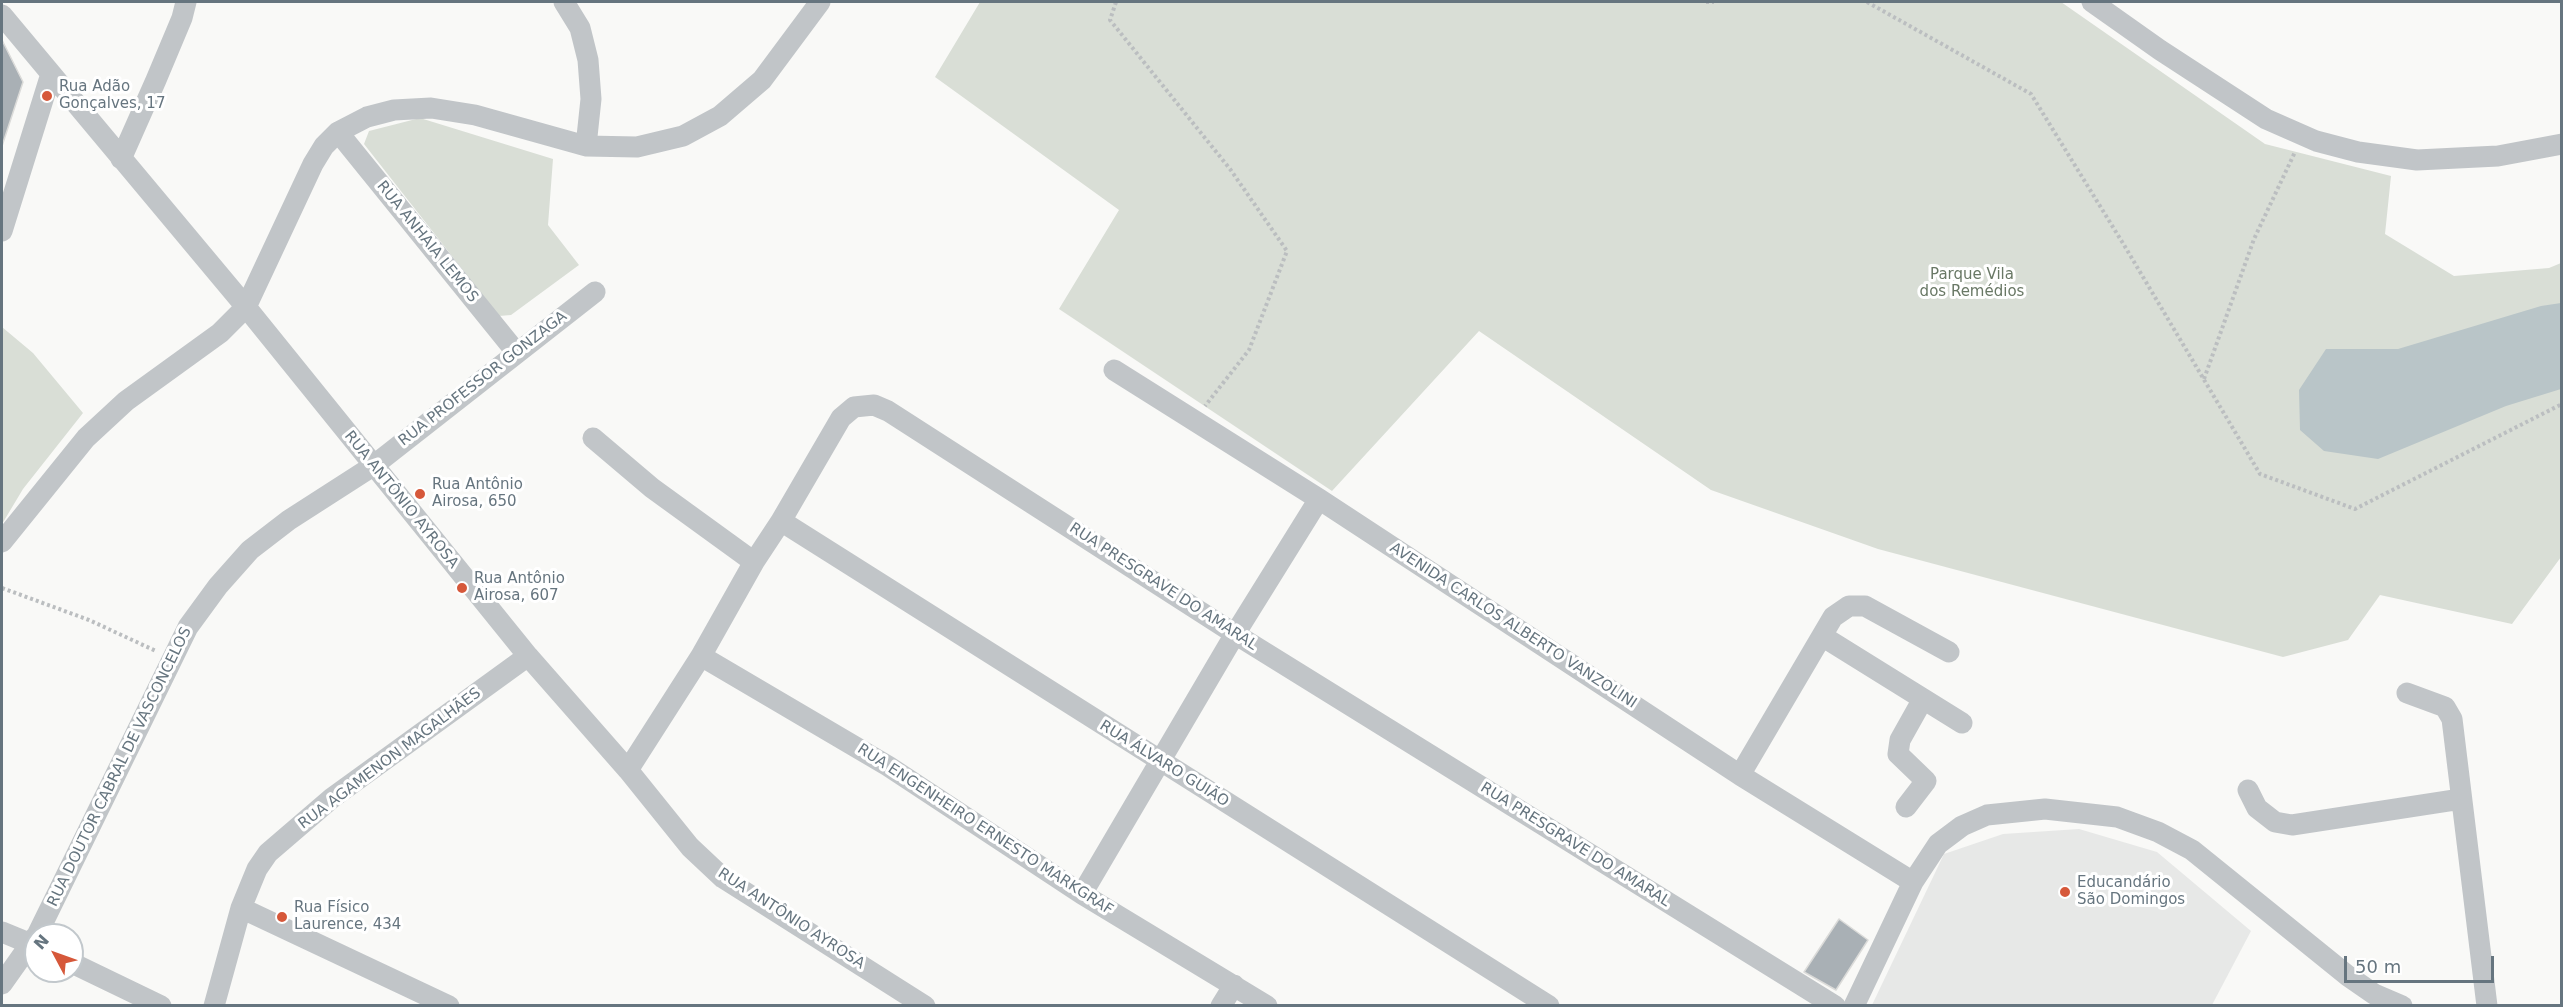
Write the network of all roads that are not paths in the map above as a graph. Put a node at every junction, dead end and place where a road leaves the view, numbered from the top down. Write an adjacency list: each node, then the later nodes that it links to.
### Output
1 (186, 2): 10 (street)
2 (564, 2): 9 (street)
3 (820, 2): 9 (street)
4 (2092, 2): 8 (street)
5 (2, 15): 6 (street, RUA ANTÔNIO AYROSA)
6 (51, 74): 10 (street, RUA ANTÔNIO AYROSA); 11 (street)
7 (338, 132): 9 (street); 13 (street); 14 (street, RUA ANHAIA LEMOS)
8 (2562, 144)
9 (586, 146)
10 (121, 159): 13 (street, RUA ANTÔNIO AYROSA)
11 (2, 231)
12 (595, 292): 14 (street, RUA PROFESSOR GONZAGA)
13 (246, 307): 17 (street, RUA ANTÔNIO AYROSA); 20 (street)
14 (516, 352): 17 (street, RUA PROFESSOR GONZAGA)
15 (1114, 369): 18 (street, AVENIDA CARLOS ALBERTO VANZOLINI)
16 (593, 438): 21 (street)
17 (373, 466): 25 (street, RUA ANTÔNIO AYROSA); 39 (street, RUA DOUTOR CABRAL DE VASCONCELOS)
18 (1319, 499): 22 (street); 32 (street, AVENIDA CARLOS ALBERTO VANZOLINI)
19 (781, 521): 21 (street, RUA PRESGRAVE DO AMARAL); 22 (street, RUA PRESGRAVE DO AMARAL); 30 (street, RUA ÁLVARO GUIÃO)
20 (2, 542)
21 (754, 562): 26 (street, RUA PRESGRAVE DO AMARAL)
22 (1235, 634): 30 (street); 53 (street, RUA PRESGRAVE DO AMARAL)
23 (1822, 636): 24 (street); 28 (street); 32 (street)
24 (1949, 652)
25 (528, 656): 31 (street, RUA ANTÔNIO AYROSA); 38 (street, RUA AGAMENON MAGALHÃES)
26 (701, 656): 31 (street, RUA PRESGRAVE DO AMARAL); 37 (street, RUA ENGENHEIRO ERNESTO MARKGRAF)
27 (2408, 693): 34 (street)
28 (1923, 699): 29 (street); 35 (street)
29 (1962, 723)
30 (1159, 761): 37 (street); 52 (street, RUA ÁLVARO GUIÃO)
31 (628, 771): 49 (street, RUA ANTÔNIO AYROSA)
32 (1740, 775): 36 (street, AVENIDA CARLOS ALBERTO VANZOLINI)
33 (2248, 790): 34 (street)
34 (2461, 799): 56 (street)
35 (1906, 807)
36 (1913, 882): 54 (street); 55 (street)
37 (1082, 894): 45 (street, RUA ENGENHEIRO ERNESTO MARKGRAF)
38 (241, 908): 47 (street, RUA AGAMENON MAGALHÃES); 48 (street)
39 (43, 923)
40 (2, 932): 41 (street)
41 (24, 937)
42 (24, 955): 44 (street, RUA DOUTOR CABRAL DE VASCONCELOS)
43 (84, 969): 46 (street)
44 (2, 984)
45 (1234, 985): 50 (street); 51 (street, RUA ENGENHEIRO ERNESTO MARKGRAF)
46 (161, 1005)
47 (214, 1005)
48 (449, 1005)
49 (925, 1005)
50 (1221, 1005)
51 (1267, 1005)
52 (1549, 1005)
53 (1835, 1005)
54 (1854, 1005)
55 (2402, 1005)
56 (2487, 1005)

